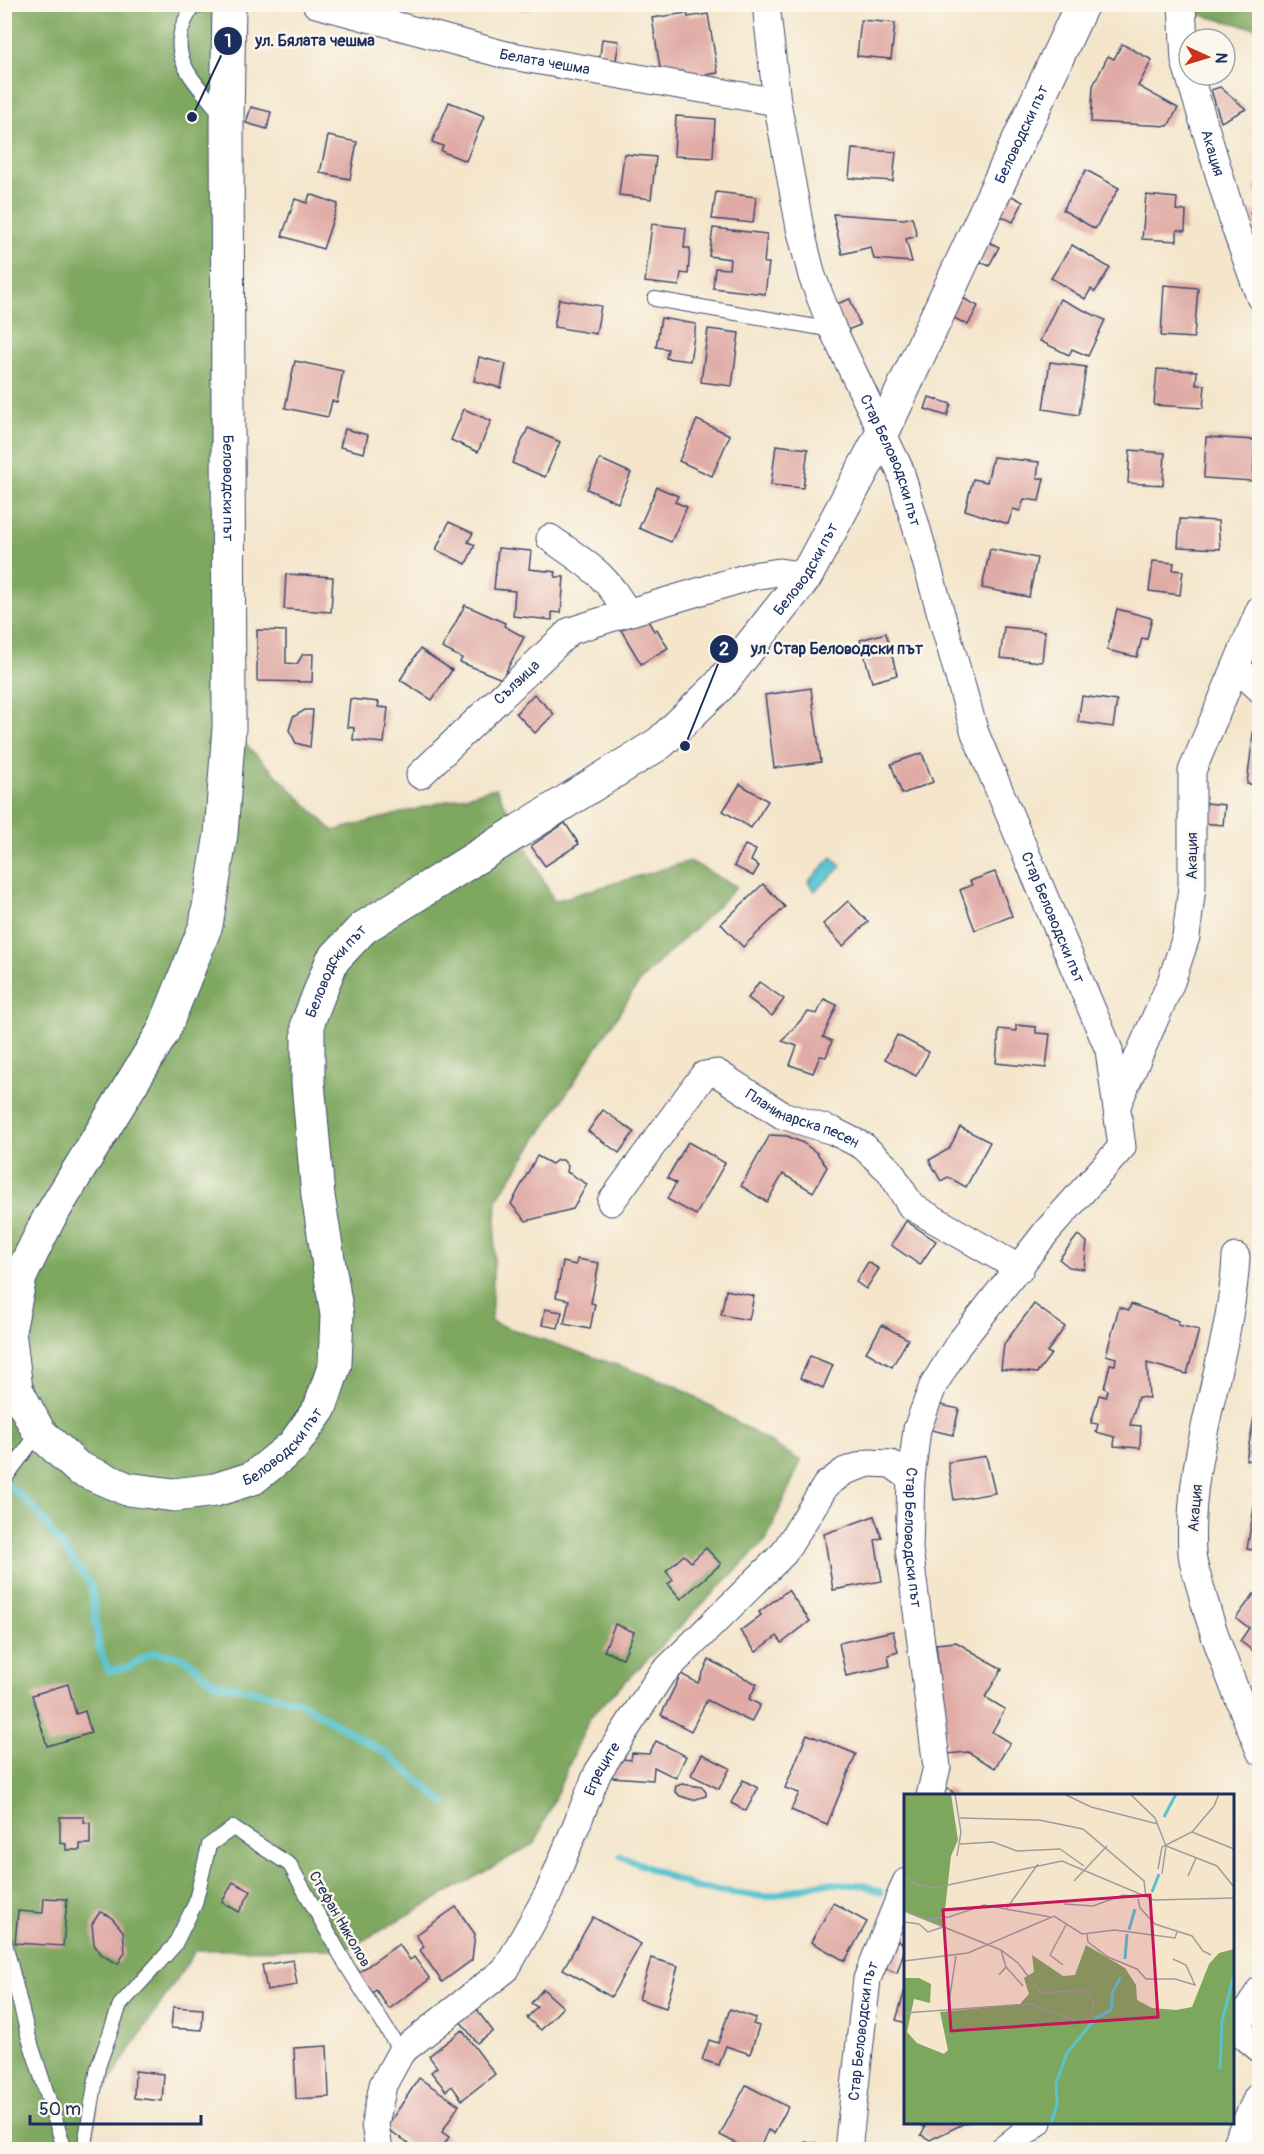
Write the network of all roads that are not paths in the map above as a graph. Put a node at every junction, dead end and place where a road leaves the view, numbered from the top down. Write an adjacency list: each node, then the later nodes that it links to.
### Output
1 (204, 4): 8 (lane)
2 (229, 4): 8 (street, Беловодски път)
3 (316, 4): 7 (street, Белата чешма)
4 (766, 4): 7 (street, Стар Беловодски път)
5 (1082, 4): 12 (street, Беловодски път)
6 (1182, 4): 9 (street, Акация)
7 (777, 102): 11 (street, Стар Беловодски път)
8 (227, 121): 24 (street, Беловодски път)
9 (1260, 297)
10 (655, 299): 11 (lane)
11 (832, 330): 12 (street, Стар Беловодски път)
12 (882, 434): 14 (street, Беловодски път); 20 (street, Стар Беловодски път)
13 (550, 538): 16 (street)
14 (806, 576): 16 (street, Сълзица); 24 (street, Беловодски път)
15 (1260, 609): 17 (street, Акация)
16 (627, 614): 19 (street, Сълзица)
17 (1237, 668): 18 (street); 20 (street, Акация)
18 (1260, 689)
19 (420, 775)
20 (1118, 1103): 23 (street, Стар Беловодски път)
21 (611, 1202): 23 (street, Планинарска песен)
22 (1236, 1257): 27 (street, Акация)
23 (1020, 1269): 26 (street, Стар Беловодски път)
24 (39, 1432): 25 (lane)
25 (8, 1475)
26 (911, 1478): 28 (street, Стар Беловодски път); 34 (street, Егреците)
27 (1260, 1751)
28 (930, 1794)
29 (904, 1887): 40 (street, Стар Беловодски път)
30 (4, 1939): 37 (lane)
31 (1260, 1990): 32 (street)
32 (1234, 2029): 33 (street)
33 (1260, 2049)
34 (401, 2052): 38 (lane, Стефан Николов); 39 (street, Егреците)
35 (1257, 2108): 42 (street)
36 (1036, 2124): 41 (street)
37 (64, 2150)
38 (84, 2150)
39 (379, 2150)
40 (848, 2150)
41 (1004, 2150)
42 (1236, 2150)

